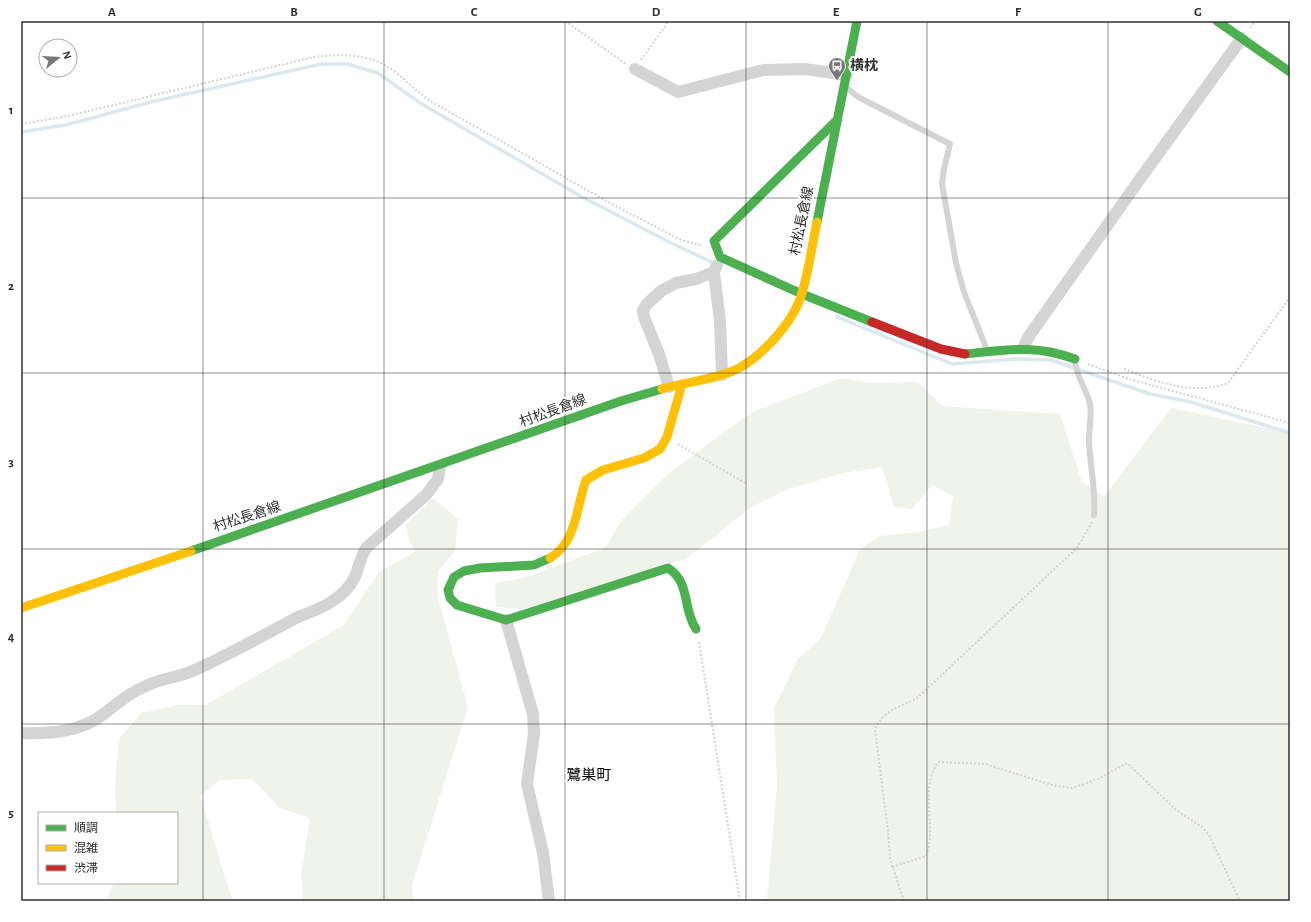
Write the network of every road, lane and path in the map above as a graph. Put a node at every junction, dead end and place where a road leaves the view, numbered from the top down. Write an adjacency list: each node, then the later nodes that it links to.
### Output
1 (565, 21): 6 (path)
2 (669, 21): 6 (path)
3 (857, 21): 8 (street, 村松長倉線)
4 (1217, 21): 5 (street)
5 (1242, 38): 7 (street); 16 (street)
6 (634, 69): 8 (street)
7 (1290, 72)
8 (846, 80): 9 (street, 村松長倉線); 17 (lane)
9 (837, 120): 12 (street); 14 (street, 村松長倉線)
10 (21, 124): 11 (path)
11 (704, 247)
12 (720, 256): 13 (street); 14 (street)
13 (714, 272): 20 (street); 22 (street)
14 (802, 294): 17 (street); 20 (street, 村松長倉線)
15 (1290, 297): 19 (path)
16 (1023, 348): 17 (street); 18 (street)
17 (988, 352)
18 (1075, 359): 23 (path); 27 (lane)
19 (1124, 369)
20 (722, 375): 21 (street, 村松長倉線)
21 (682, 384): 22 (street, 村松長倉線); 24 (street)
22 (669, 387): 25 (street, 村松長倉線)
23 (1290, 424)
24 (667, 437): 26 (path); 29 (street)
25 (440, 467): 28 (street, 村松長倉線); 31 (street)
26 (745, 483)
27 (1094, 515): 32 (path)
28 (21, 608)
29 (506, 620): 30 (street); 33 (street)
30 (696, 629): 34 (path)
31 (21, 733)
32 (892, 867): 35 (path); 36 (path)
33 (549, 901)
34 (740, 901)
35 (904, 901)
36 (1240, 901)

